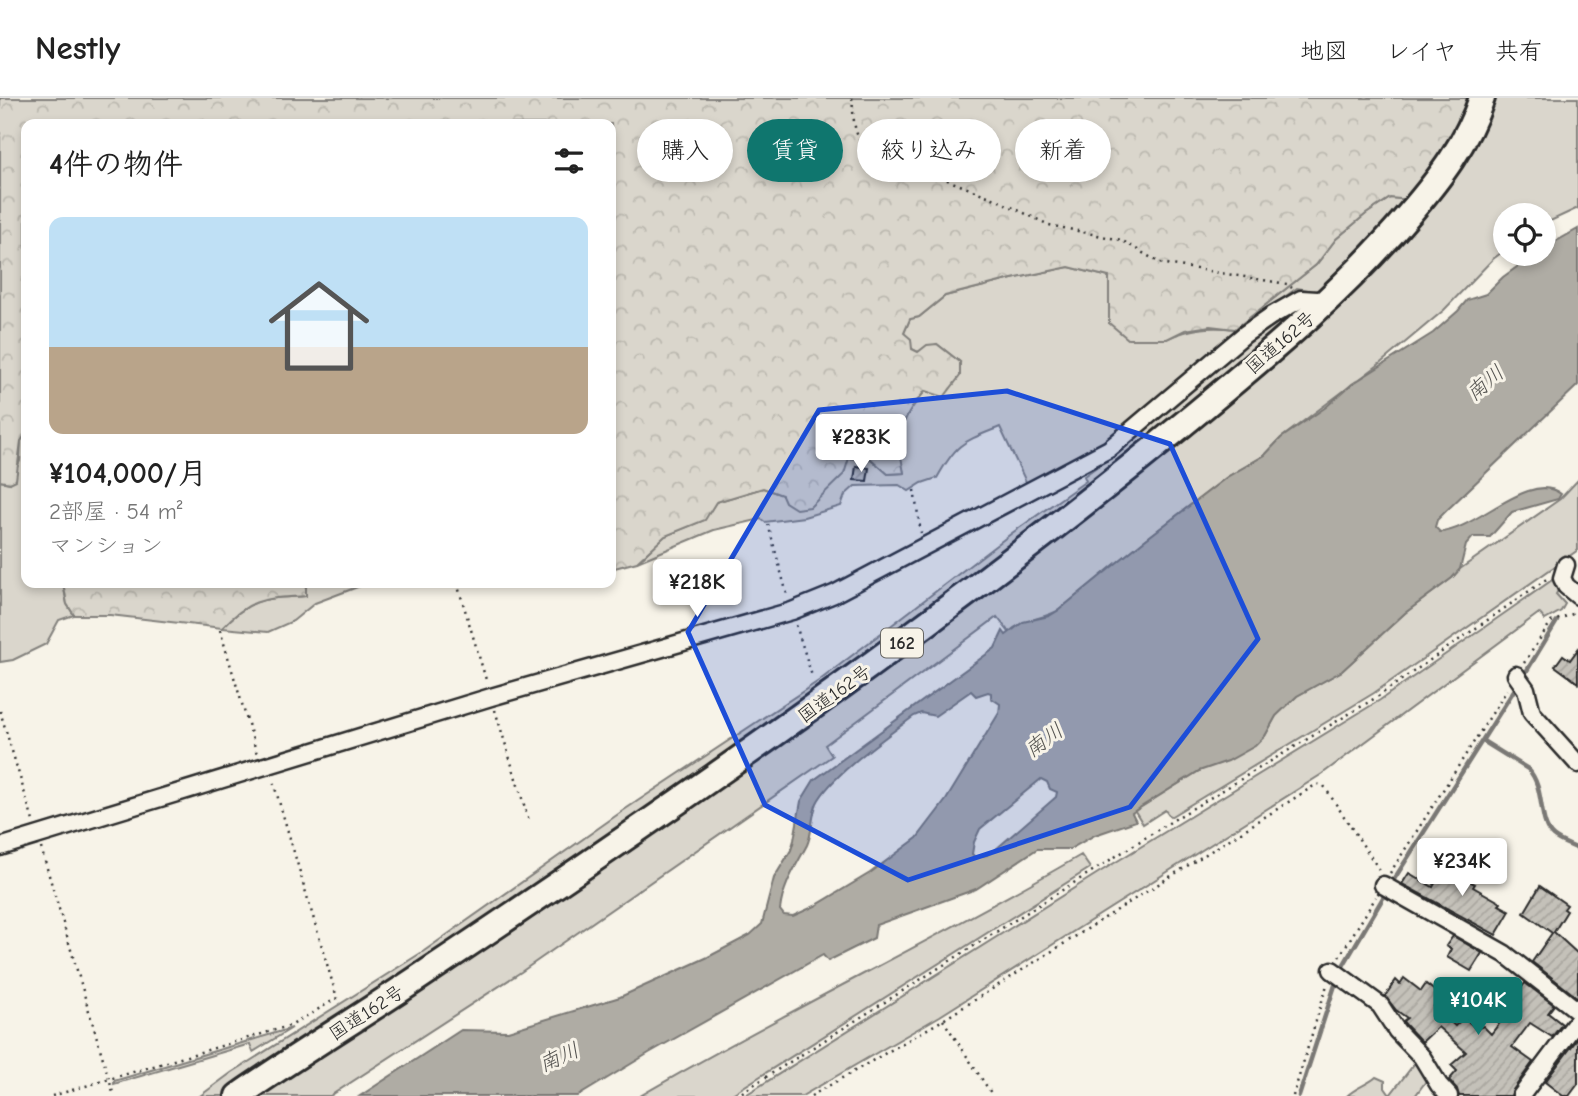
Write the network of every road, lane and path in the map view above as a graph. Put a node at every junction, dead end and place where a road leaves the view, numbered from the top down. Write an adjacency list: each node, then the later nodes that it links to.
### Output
1 (852, 98): 3 (path)
2 (1482, 98): 3 (highway, 国道162号 / 162)
3 (1312, 302): 6 (street); 27 (highway, 国道162号 / 162)
4 (914, 490): 6 (path)
5 (768, 524): 9 (path)
6 (926, 546): 9 (street)
7 (1566, 565): 8 (street); 28 (path)
8 (1578, 596)
9 (792, 611): 13 (path); 16 (street)
10 (1578, 612): 12 (path)
11 (220, 630): 16 (path)
12 (1516, 675): 15 (street); 22 (path)
13 (812, 676)
14 (0, 710): 17 (path)
15 (1578, 764)
16 (264, 767): 17 (street); 24 (path)
17 (38, 836): 18 (street); 24 (path)
18 (0, 847)
19 (1383, 886): 20 (path); 21 (street)
20 (1332, 970): 31 (path); 32 (street)
21 (1578, 1011)
22 (943, 1020): 29 (path); 30 (path)
23 (1578, 1020): 33 (street)
24 (109, 1079): 25 (path); 26 (path)
25 (52, 1096)
26 (114, 1096)
27 (238, 1096)
28 (736, 1096)
29 (811, 1096)
30 (993, 1096)
31 (1293, 1096)
32 (1449, 1096)
33 (1521, 1096)

